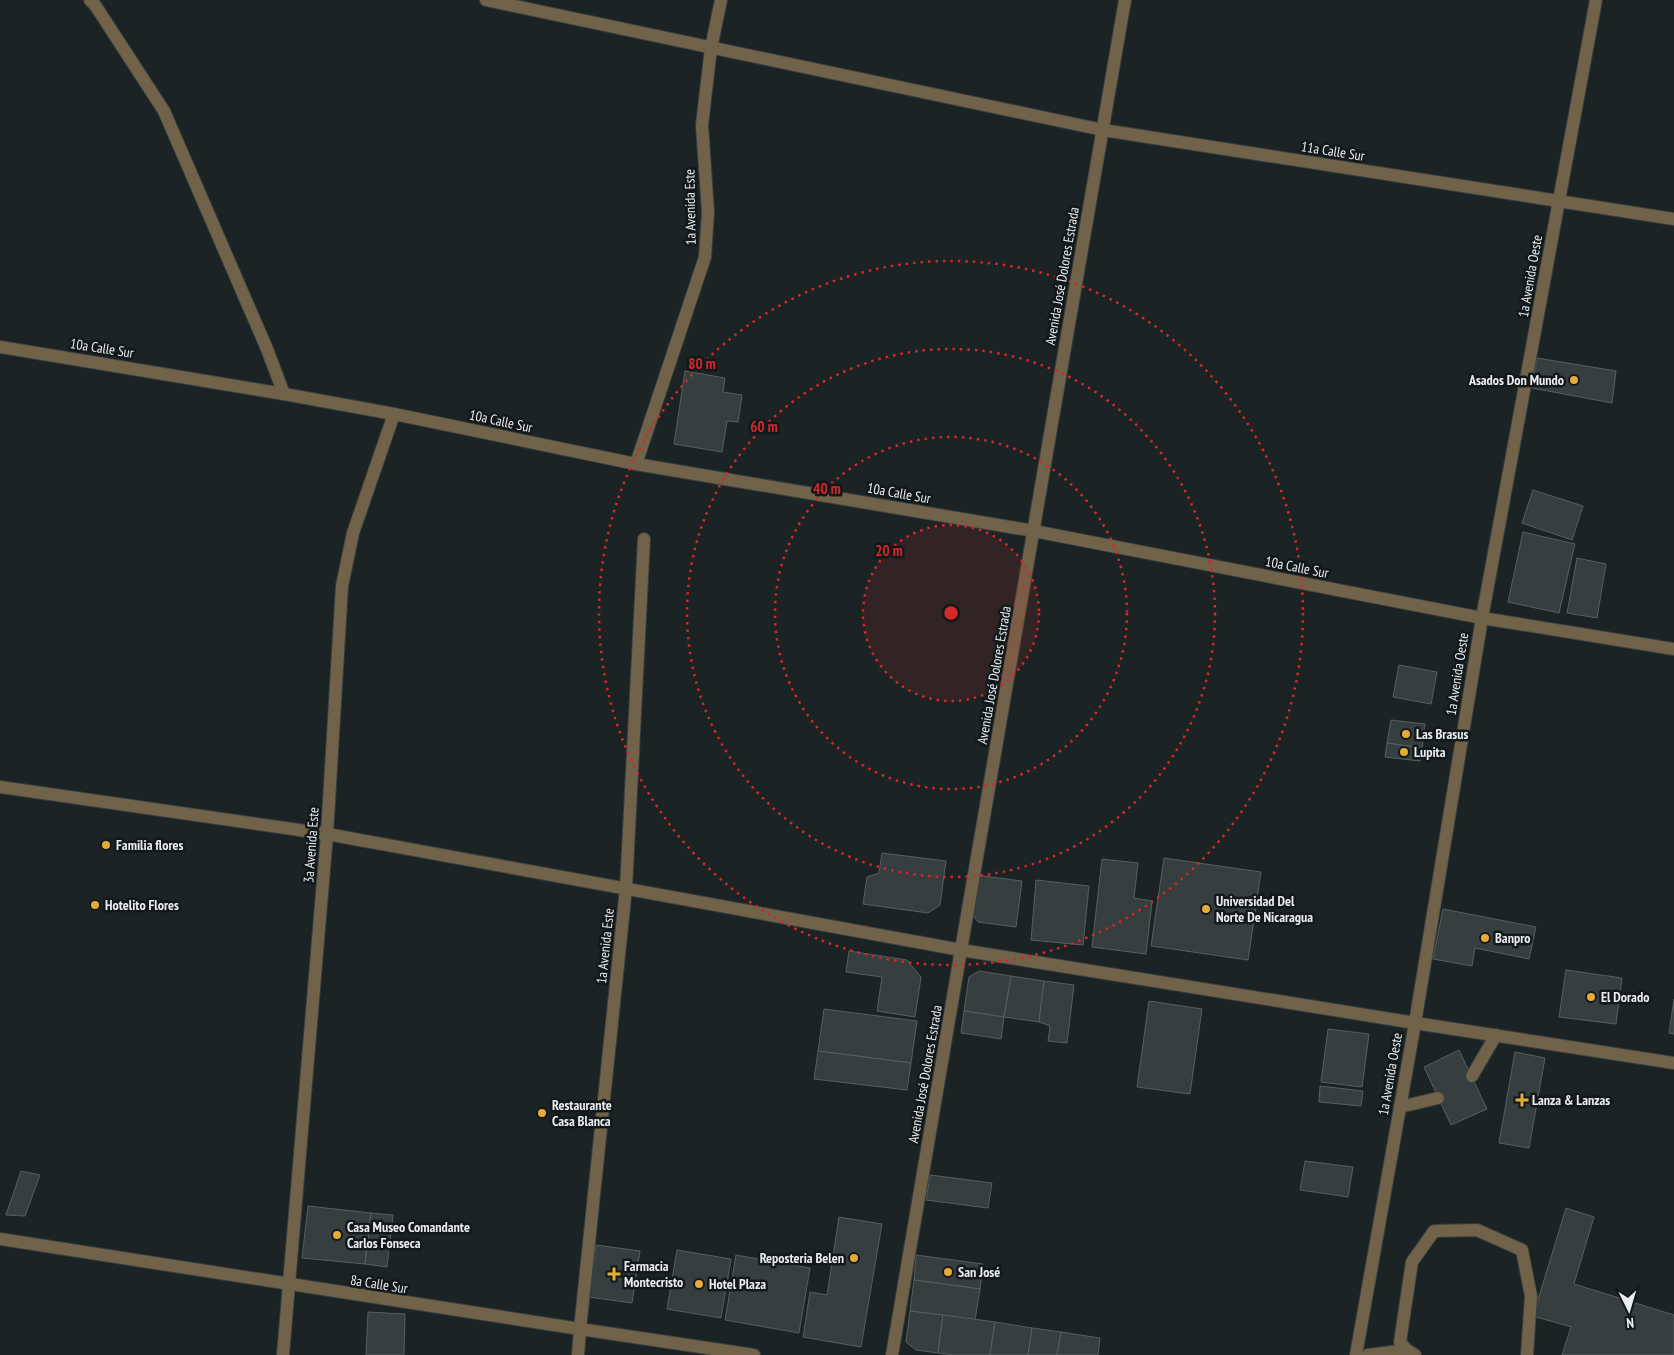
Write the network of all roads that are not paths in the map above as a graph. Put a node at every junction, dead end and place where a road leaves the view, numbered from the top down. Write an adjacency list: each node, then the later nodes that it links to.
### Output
1 (90, 0): 11 (street)
2 (486, 0): 6 (street, 11a Calle Sur)
3 (721, 0): 6 (street, 1a Avenida Este)
4 (1125, 0): 7 (street, Avenida José Dolores Estrada)
5 (1596, 0): 8 (street, 1a Avenida Oeste)
6 (711, 48): 7 (street, 11a Calle Sur); 13 (street, 1a Avenida Este)
7 (1103, 130): 8 (street, 11a Calle Sur); 14 (street, Avenida José Dolores Estrada)
8 (1559, 201): 9 (street, 11a Calle Sur); 16 (street, 1a Avenida Oeste)
9 (1674, 219)
10 (0, 347): 11 (street, 10a Calle Sur)
11 (284, 394): 12 (street, 10a Calle Sur)
12 (394, 414): 13 (street, 10a Calle Sur); 19 (street, 3a Avenida Este)
13 (636, 464): 14 (street, 10a Calle Sur)
14 (1034, 531): 16 (street, 10a Calle Sur); 21 (street, Avenida José Dolores Estrada)
15 (644, 539): 20 (street, 1a Avenida Este)
16 (1482, 618): 17 (street, 10a Calle Sur); 22 (street, 1a Avenida Oeste)
17 (1674, 650)
18 (0, 787): 19 (street)
19 (327, 834): 20 (street); 29 (street, 3a Avenida Este)
20 (626, 888): 21 (street); 30 (street, 1a Avenida Este)
21 (961, 950): 22 (street); 35 (street, Avenida José Dolores Estrada)
22 (1415, 1023): 23 (street); 27 (street, 1a Avenida Oeste)
23 (1496, 1035): 24 (street); 25 (street)
24 (1674, 1063)
25 (1472, 1076)
26 (1438, 1098): 27 (street)
27 (1400, 1107): 36 (street, 1a Avenida Oeste)
28 (0, 1239): 29 (street, 8a Calle Sur)
29 (288, 1285): 30 (street, 8a Calle Sur); 32 (street, 3a Avenida Este)
30 (580, 1329): 33 (street, 1a Avenida Este); 34 (street, 8a Calle Sur)
31 (1411, 1352): 37 (street); 38 (street)
32 (283, 1355)
33 (578, 1355)
34 (754, 1355)
35 (892, 1355)
36 (1356, 1355)
37 (1368, 1355)
38 (1527, 1355)

